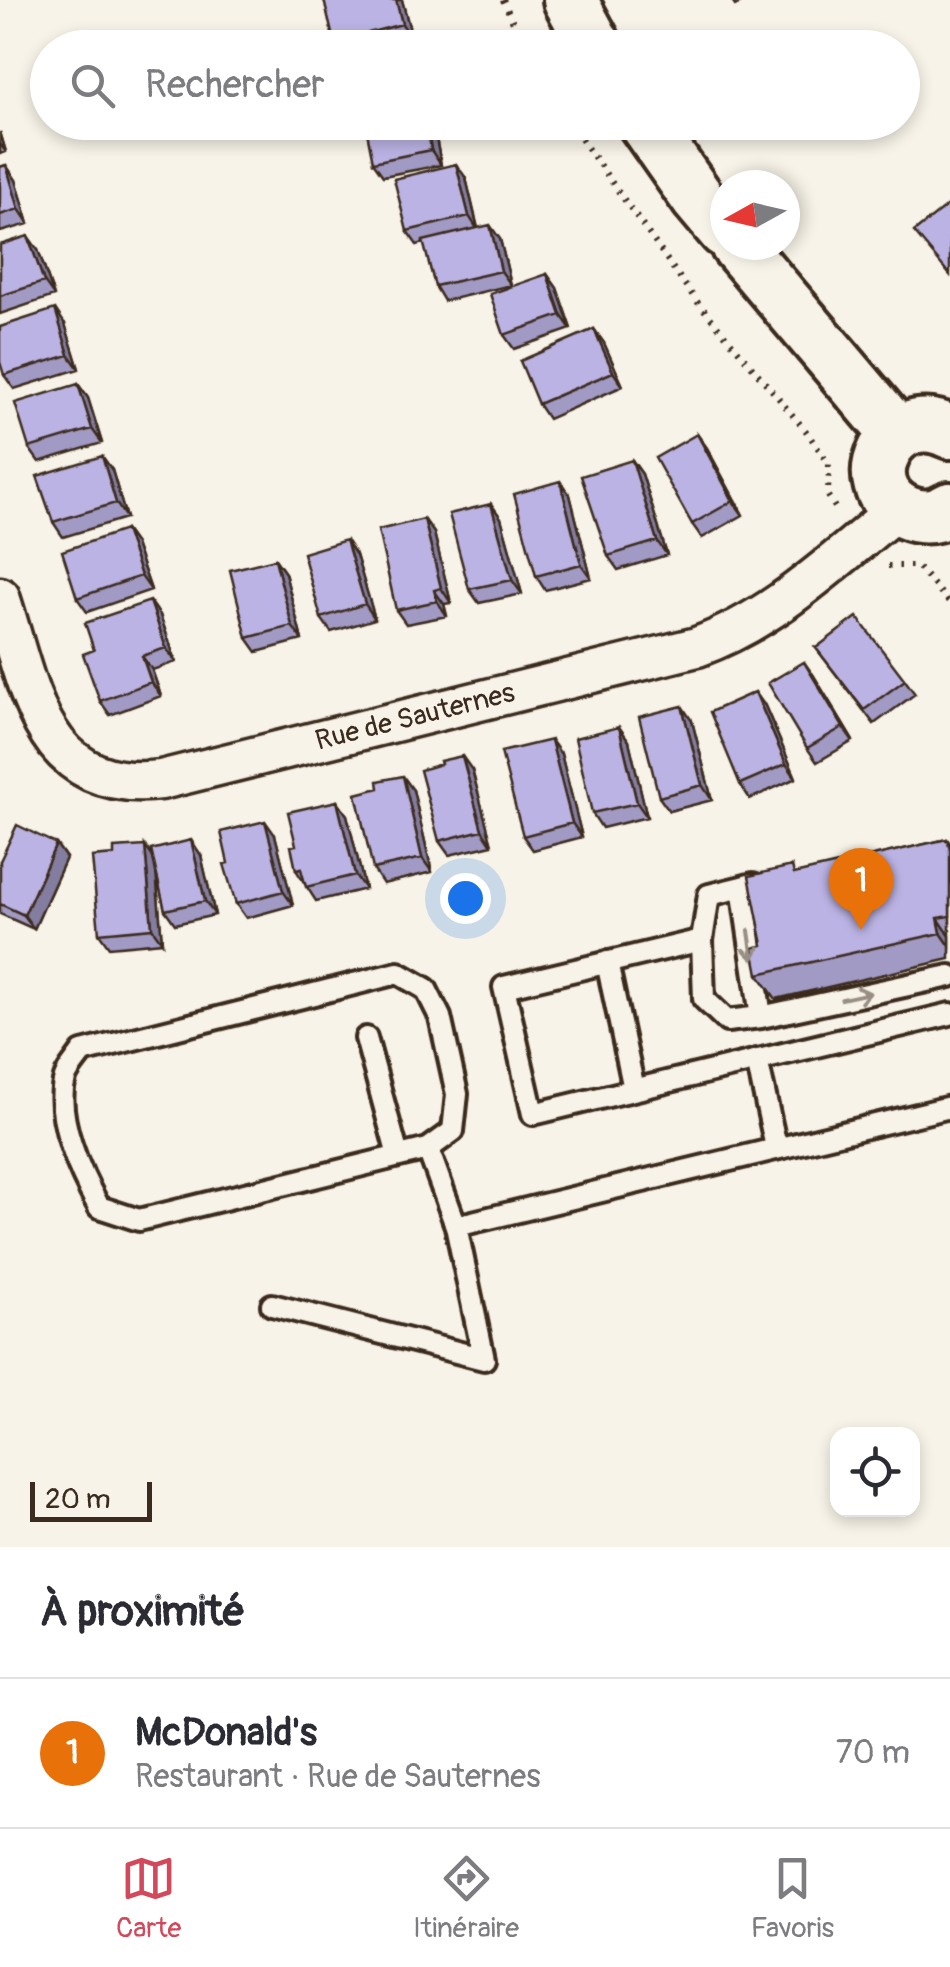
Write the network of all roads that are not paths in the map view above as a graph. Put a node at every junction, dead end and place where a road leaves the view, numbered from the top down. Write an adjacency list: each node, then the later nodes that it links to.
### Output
1 (570, 0): 2 (street)
2 (586, 30)
3 (657, 140): 4 (street)
4 (710, 213)
5 (750, 260): 7 (street)
6 (950, 432): 7 (street)
7 (897, 434): 8 (street)
8 (898, 509): 9 (street); 10 (street, Rue de Sauternes)
9 (950, 510)
10 (0, 597)
11 (780, 878): 12 (lane)
12 (742, 886): 13 (lane); 17 (lane, one-way to 17)
13 (702, 940): 14 (lane); 17 (lane)
14 (607, 962): 20 (lane); 20 (lane)
15 (950, 976): 17 (lane, one-way to 15)
16 (950, 1014): 19 (lane)
17 (761, 1017)
18 (366, 1038): 24 (lane)
19 (757, 1060): 20 (lane); 22 (lane)
20 (634, 1089)
21 (950, 1107): 22 (lane)
22 (776, 1148): 25 (lane)
23 (428, 1149): 24 (lane); 24 (lane); 25 (lane)
24 (398, 1156)
25 (456, 1226): 26 (lane)
26 (272, 1304)

